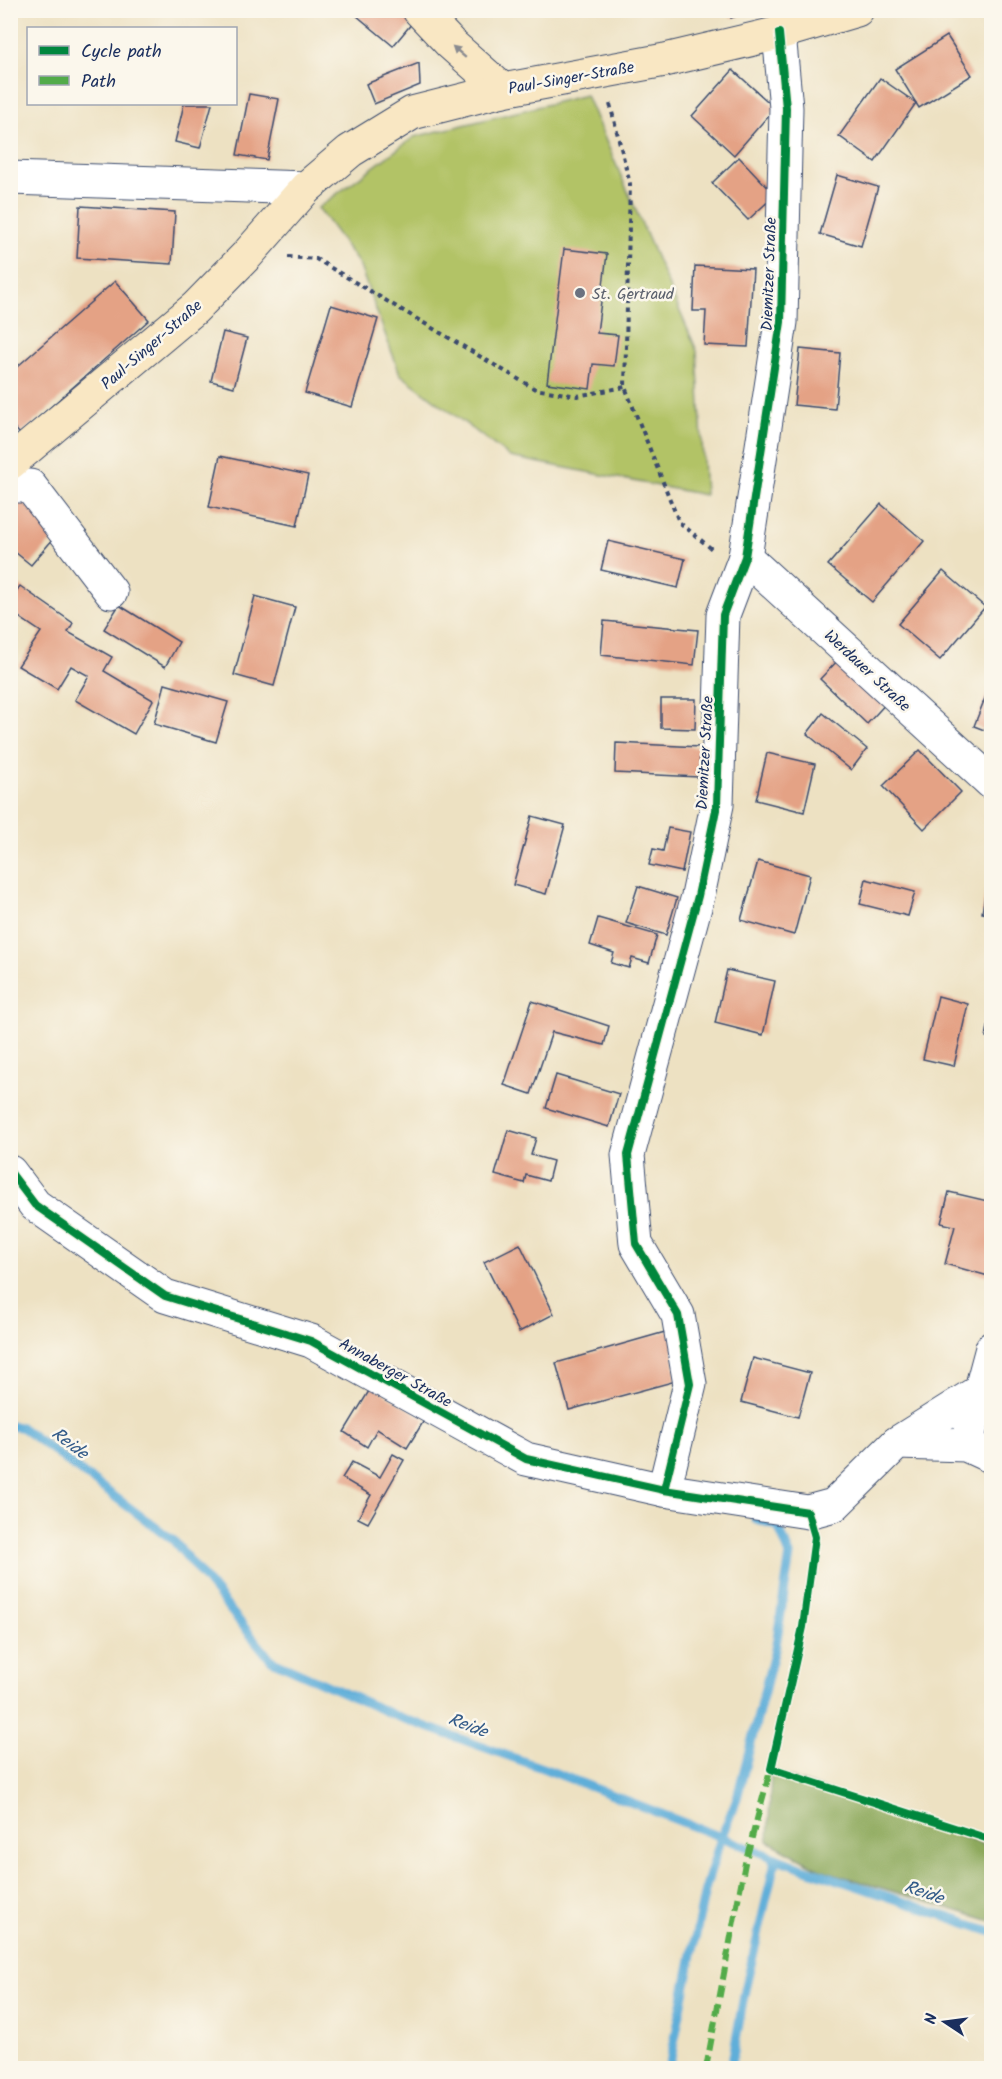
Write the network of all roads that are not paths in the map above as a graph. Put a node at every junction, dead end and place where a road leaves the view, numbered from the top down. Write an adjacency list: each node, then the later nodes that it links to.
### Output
1 (419, 10): 4 (street, one-way to 1)
2 (857, 10): 3 (street, Paul-Singer-Straße)
3 (779, 33): 4 (street, Paul-Singer-Straße); 9 (street, Diemitzer Straße)
4 (503, 90): 6 (street, Paul-Singer-Straße)
5 (10, 178): 6 (street)
6 (306, 188): 7 (street, Paul-Singer-Straße)
7 (10, 463)
8 (10, 486): 10 (street)
9 (745, 557): 11 (street, Werdauer Straße); 17 (street, Diemitzer Straße)
10 (111, 591)
11 (992, 783)
12 (10, 1172): 17 (street, Annaberger Straße)
13 (992, 1348): 14 (street)
14 (978, 1392): 15 (street); 16 (street)
15 (897, 1443): 16 (street); 17 (street, Annaberger Straße)
16 (979, 1451)
17 (664, 1490)

